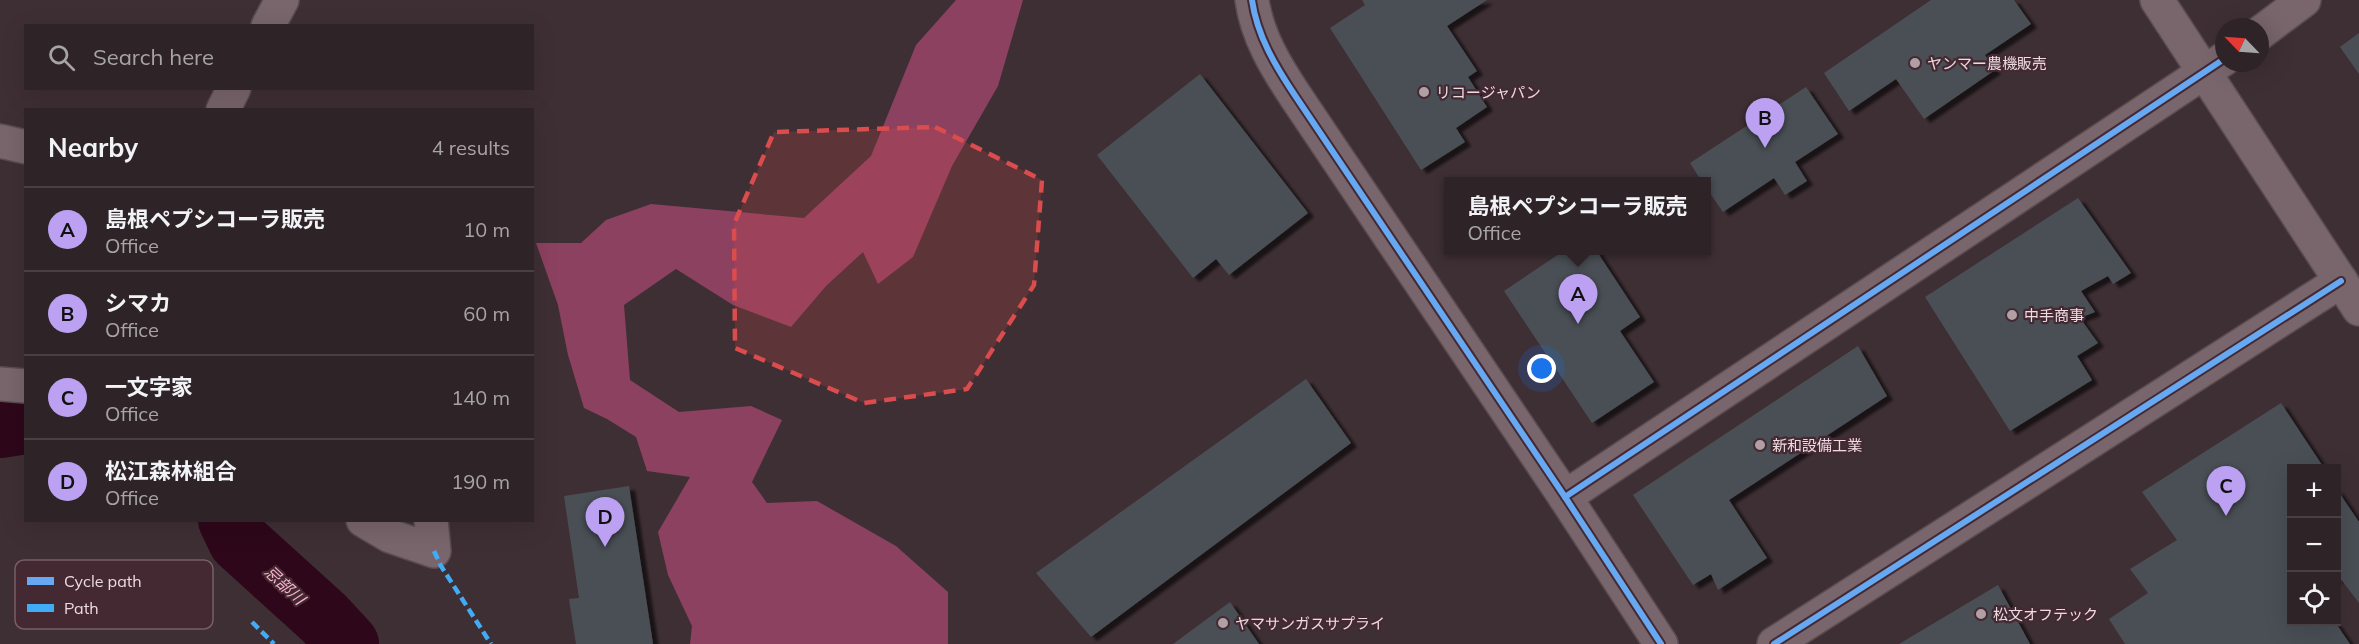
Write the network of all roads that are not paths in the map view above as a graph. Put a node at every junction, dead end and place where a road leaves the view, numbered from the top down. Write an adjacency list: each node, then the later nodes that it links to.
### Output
1 (282, 0): 5 (street)
2 (1252, 0): 17 (street)
3 (2157, 0): 7 (street)
4 (2304, 0): 6 (street)
5 (269, 24)
6 (2269, 26)
7 (2215, 66): 17 (street)
8 (2219, 72): 13 (street)
9 (233, 90): 10 (street)
10 (224, 108)
11 (0, 141): 12 (street)
12 (24, 147)
13 (2342, 281): 14 (street); 21 (street)
14 (2359, 309)
15 (0, 384): 16 (street)
16 (24, 386)
17 (1565, 497): 20 (street)
18 (366, 522): 19 (street)
19 (431, 522)
20 (1661, 644)
21 (1773, 644)

